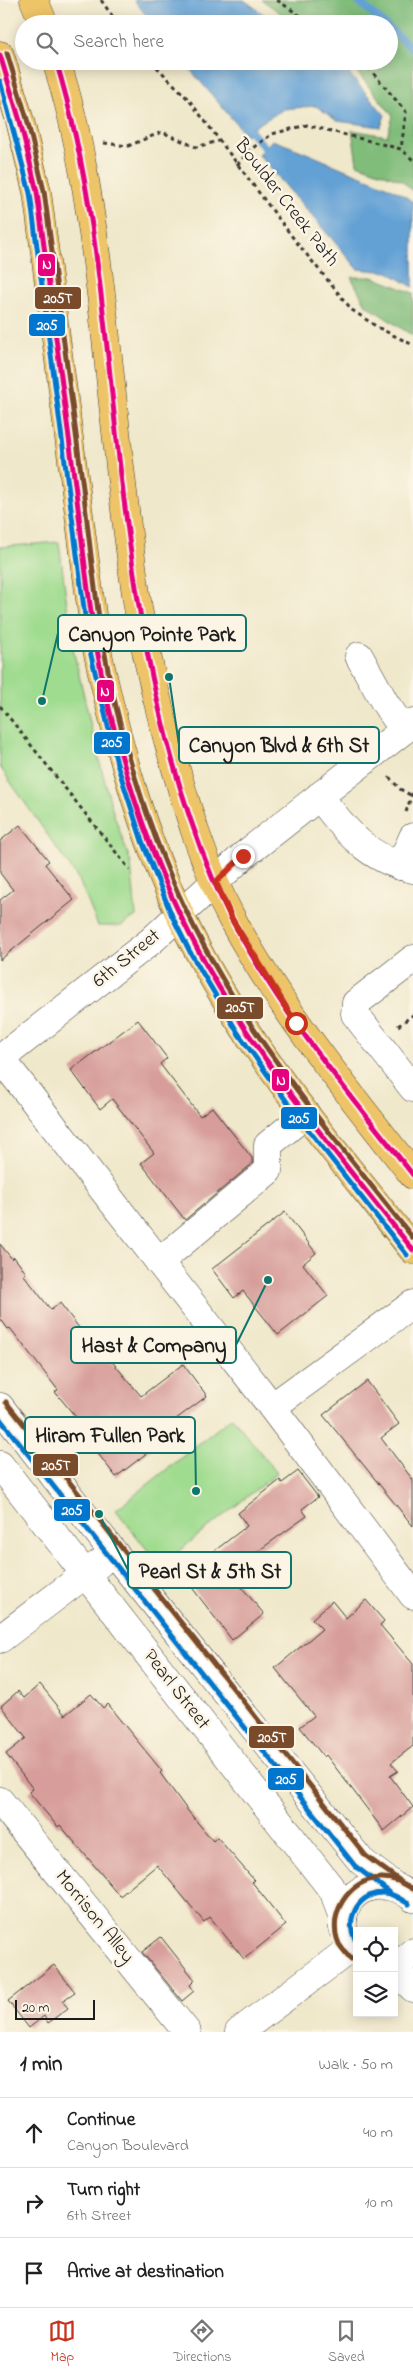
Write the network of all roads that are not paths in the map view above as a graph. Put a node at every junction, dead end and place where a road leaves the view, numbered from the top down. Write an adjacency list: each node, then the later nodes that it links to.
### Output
1 (34, 0): 2 (main road)
2 (40, 15)
3 (0, 55): 11 (main road)
4 (58, 70): 10 (main road)
5 (359, 656): 6 (street)
6 (408, 726): 7 (street, 6th Street)
7 (319, 796): 9 (street); 10 (street, 6th Street)
8 (407, 828): 9 (street)
9 (407, 867)
10 (216, 882): 11 (street, 6th Street); 16 (main road)
11 (180, 916): 13 (street, 6th Street); 15 (main road)
12 (413, 959): 14 (street)
13 (0, 1060): 18 (street)
14 (413, 1088)
15 (306, 1114): 17 (main road); 18 (street)
16 (413, 1175)
17 (413, 1250)
18 (159, 1262): 21 (street)
19 (413, 1304): 21 (street)
20 (0, 1407): 23 (street, Pearl Street)
21 (272, 1408): 25 (street)
22 (0, 1466): 24 (street, Pearl Street)
23 (114, 1553): 24 (street); 28 (street, Pearl Street)
24 (86, 1574): 26 (street); 29 (street, Pearl Street)
25 (413, 1595)
26 (0, 1639)
27 (0, 1801): 35 (street, Morrison Alley)
28 (403, 1892): 29 (street)
29 (343, 1919): 30 (street, Pearl Street)
30 (353, 1952): 36 (street)
31 (413, 1952): 32 (street)
32 (398, 1962)
33 (396, 1972): 34 (street)
34 (413, 1988)
35 (187, 2032)
36 (239, 2032)

